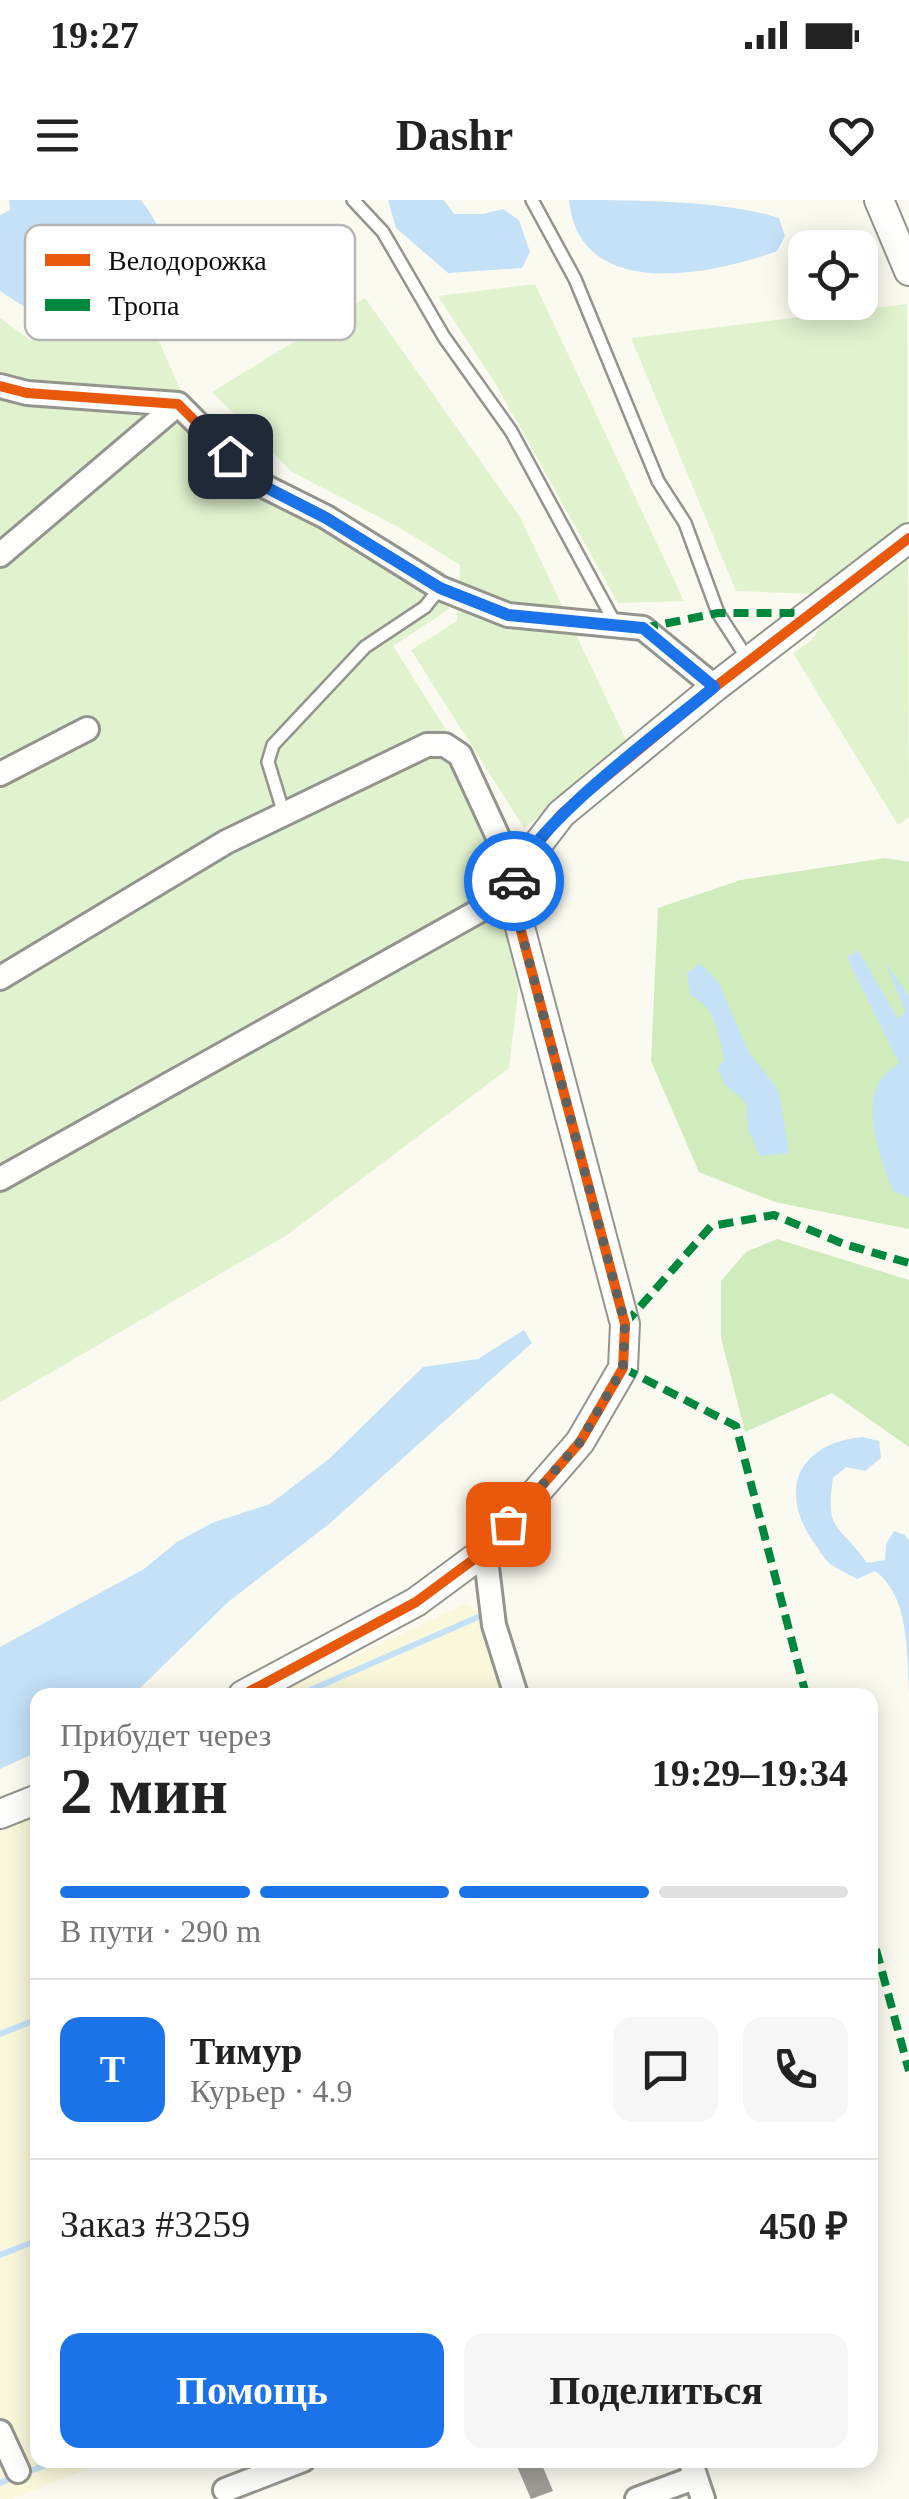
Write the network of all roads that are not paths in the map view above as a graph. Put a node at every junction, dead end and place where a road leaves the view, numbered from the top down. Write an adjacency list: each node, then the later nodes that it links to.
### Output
1 (354, 200): 10 (lane)
2 (532, 200): 11 (lane)
3 (879, 200): 4 (street)
4 (909, 271)
5 (0, 386): 6 (street)
6 (178, 404): 8 (street); 9 (street)
7 (909, 538): 11 (street)
8 (0, 555)
9 (440, 588): 10 (street); 15 (lane)
10 (616, 626): 12 (street)
11 (749, 660): 12 (street)
12 (714, 687): 16 (street)
13 (86, 729): 14 (street)
14 (0, 774)
15 (284, 814): 16 (street); 18 (street)
16 (524, 862): 17 (street)
17 (511, 893): 19 (street); 20 (street)
18 (0, 978)
19 (0, 1179)
20 (485, 1551): 21 (street); 22 (street)
21 (256, 1688)
22 (514, 1688)
23 (30, 1802): 24 (street)
24 (0, 1814)
25 (0, 2432): 27 (street)
26 (281, 2468): 29 (street)
27 (18, 2470)
28 (695, 2479): 30 (street)
29 (225, 2490)
30 (637, 2499)

